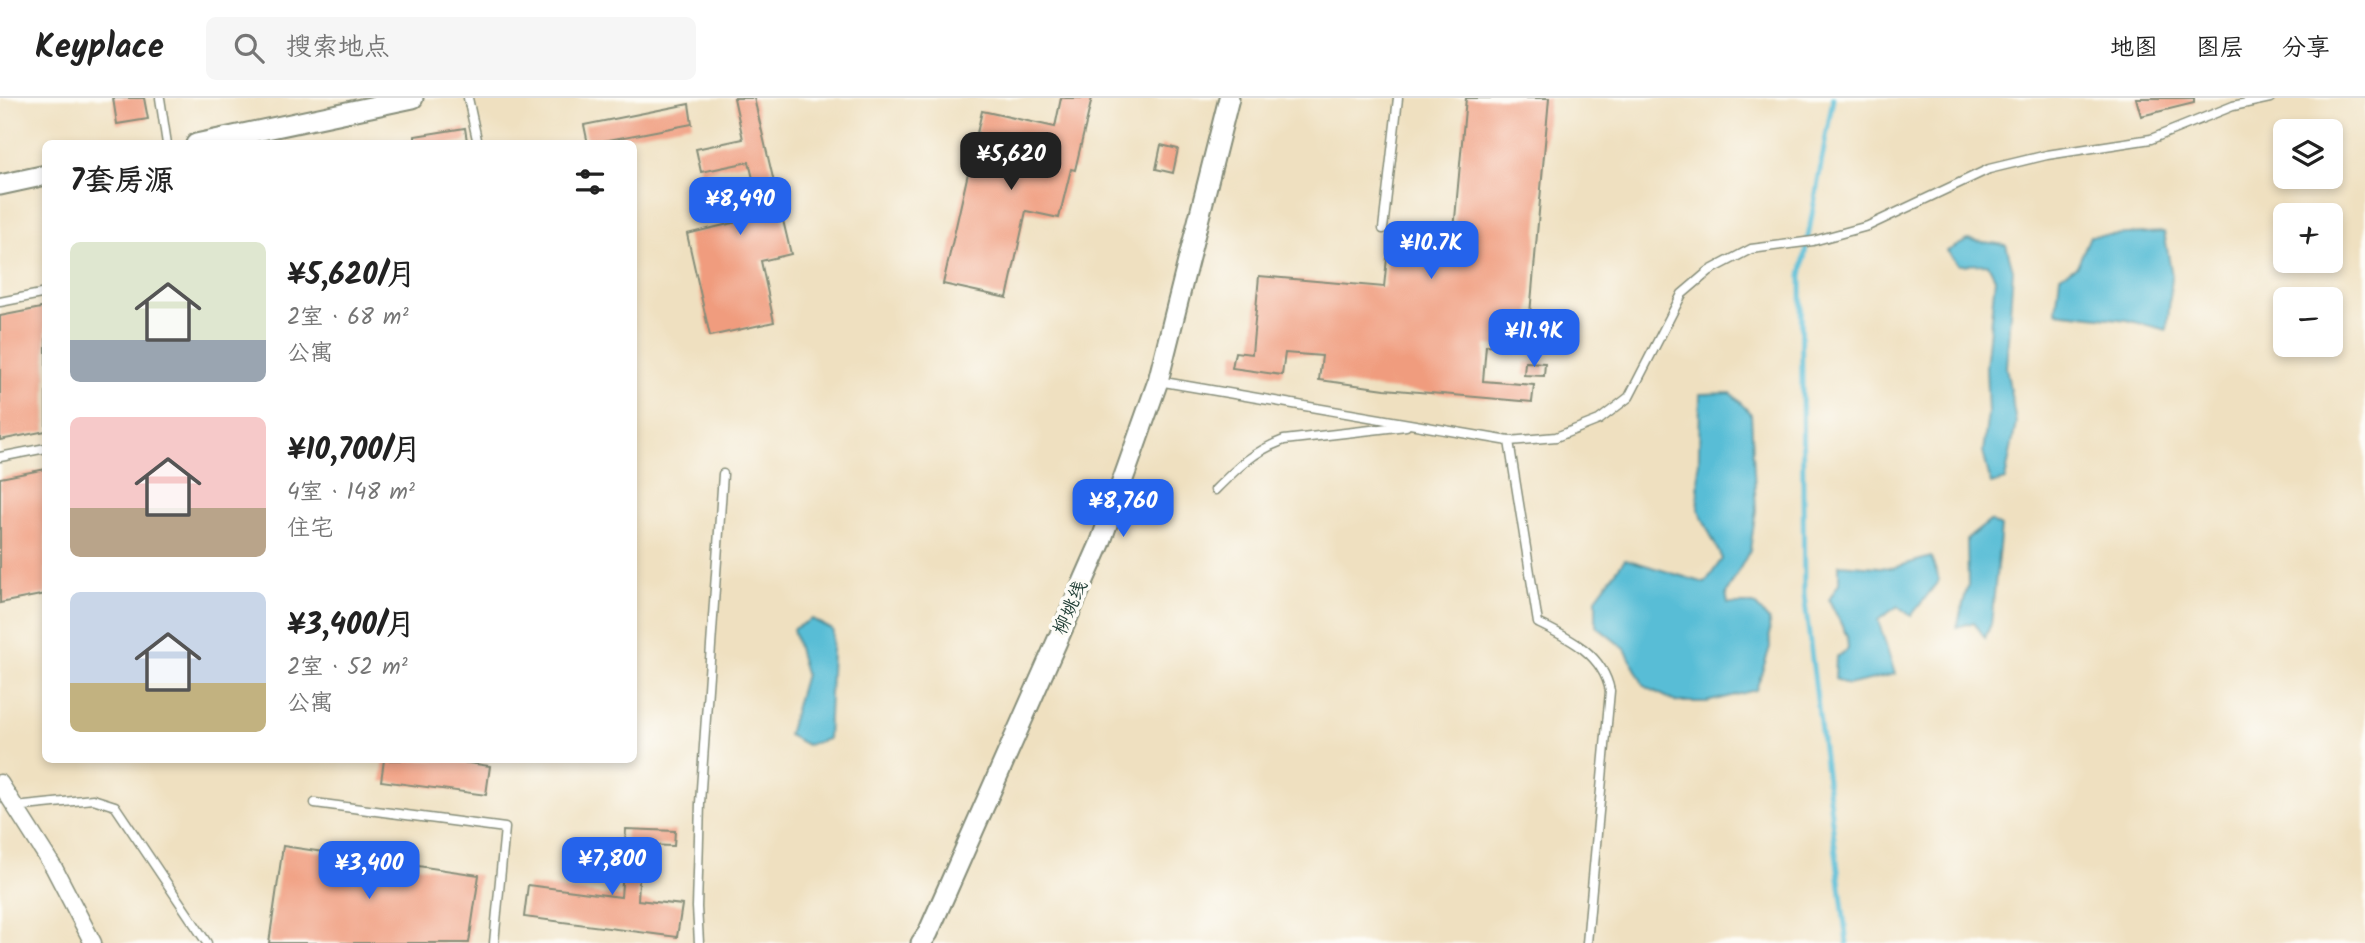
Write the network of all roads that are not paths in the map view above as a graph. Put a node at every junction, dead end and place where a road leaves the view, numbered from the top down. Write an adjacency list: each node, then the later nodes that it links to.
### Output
1 (160, 98): 7 (lane)
2 (413, 98): 8 (street)
3 (468, 98): 9 (lane)
4 (1229, 98): 15 (street, 柳姚线)
5 (1398, 98): 12 (lane)
6 (2270, 98): 17 (lane)
7 (166, 140)
8 (214, 140)
9 (477, 140)
10 (42, 176): 11 (street)
11 (0, 185)
12 (1383, 229)
13 (42, 294): 14 (lane)
14 (0, 302)
15 (1158, 381): 16 (lane); 29 (street, 柳姚线)
16 (1416, 425): 17 (lane); 21 (lane)
17 (1510, 441): 30 (lane)
18 (42, 449): 19 (lane)
19 (0, 457)
20 (723, 474): 28 (lane)
21 (1215, 490)
22 (0, 783): 24 (street)
23 (315, 803): 27 (lane)
24 (15, 807): 25 (street); 26 (lane)
25 (93, 943)
26 (206, 943)
27 (494, 943)
28 (699, 943)
29 (921, 943)
30 (1587, 943)

